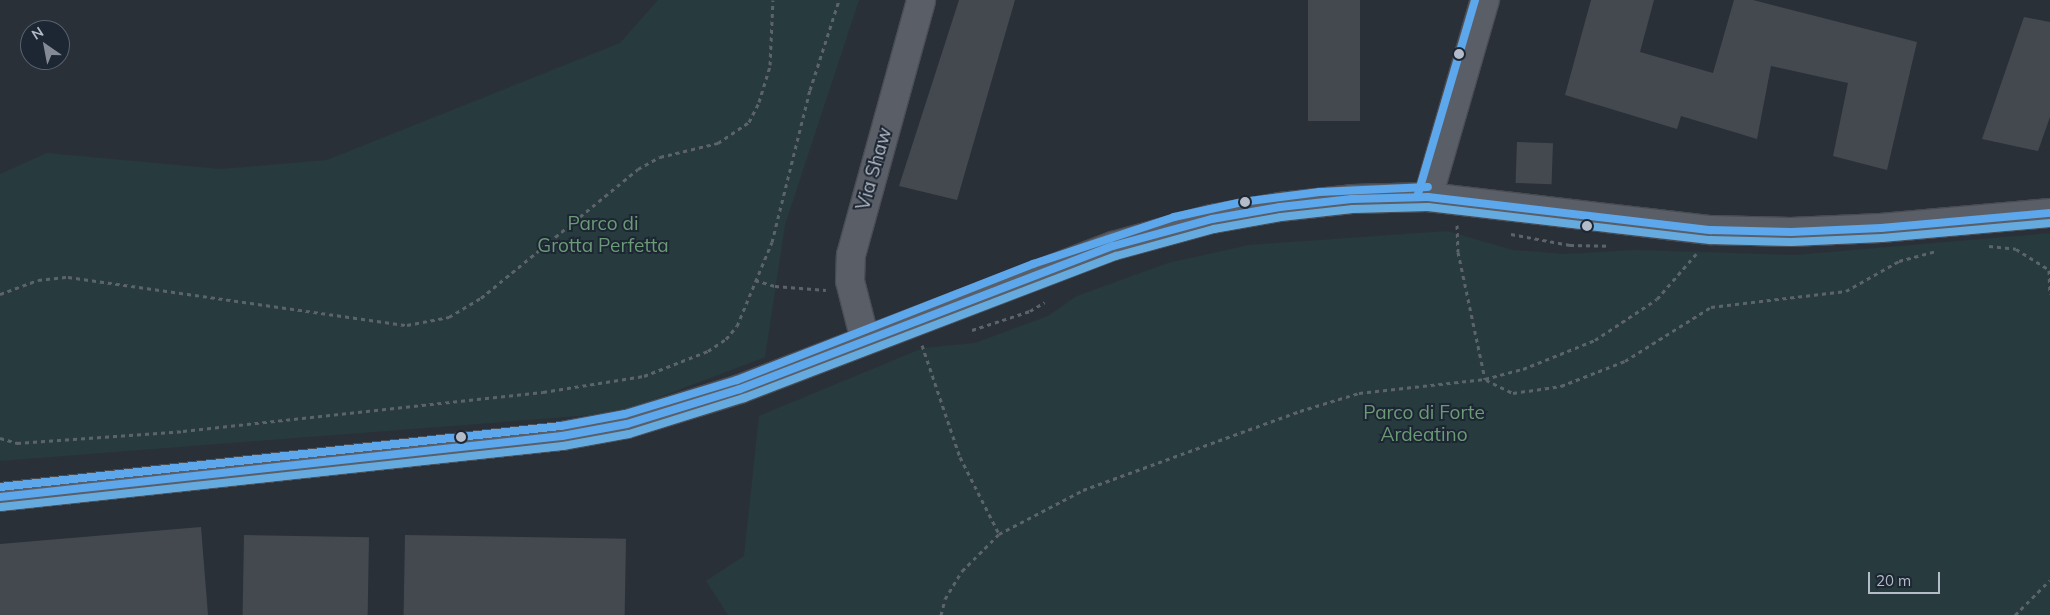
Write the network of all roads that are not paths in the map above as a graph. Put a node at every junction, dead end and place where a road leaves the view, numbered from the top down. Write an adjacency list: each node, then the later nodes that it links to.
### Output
1 (921, 0): 5 (street, Via Shaw)
2 (1485, 0): 3 (street)
3 (1428, 197): 4 (street); 5 (street)
4 (2050, 213)
5 (865, 340): 6 (street)
6 (0, 497)

